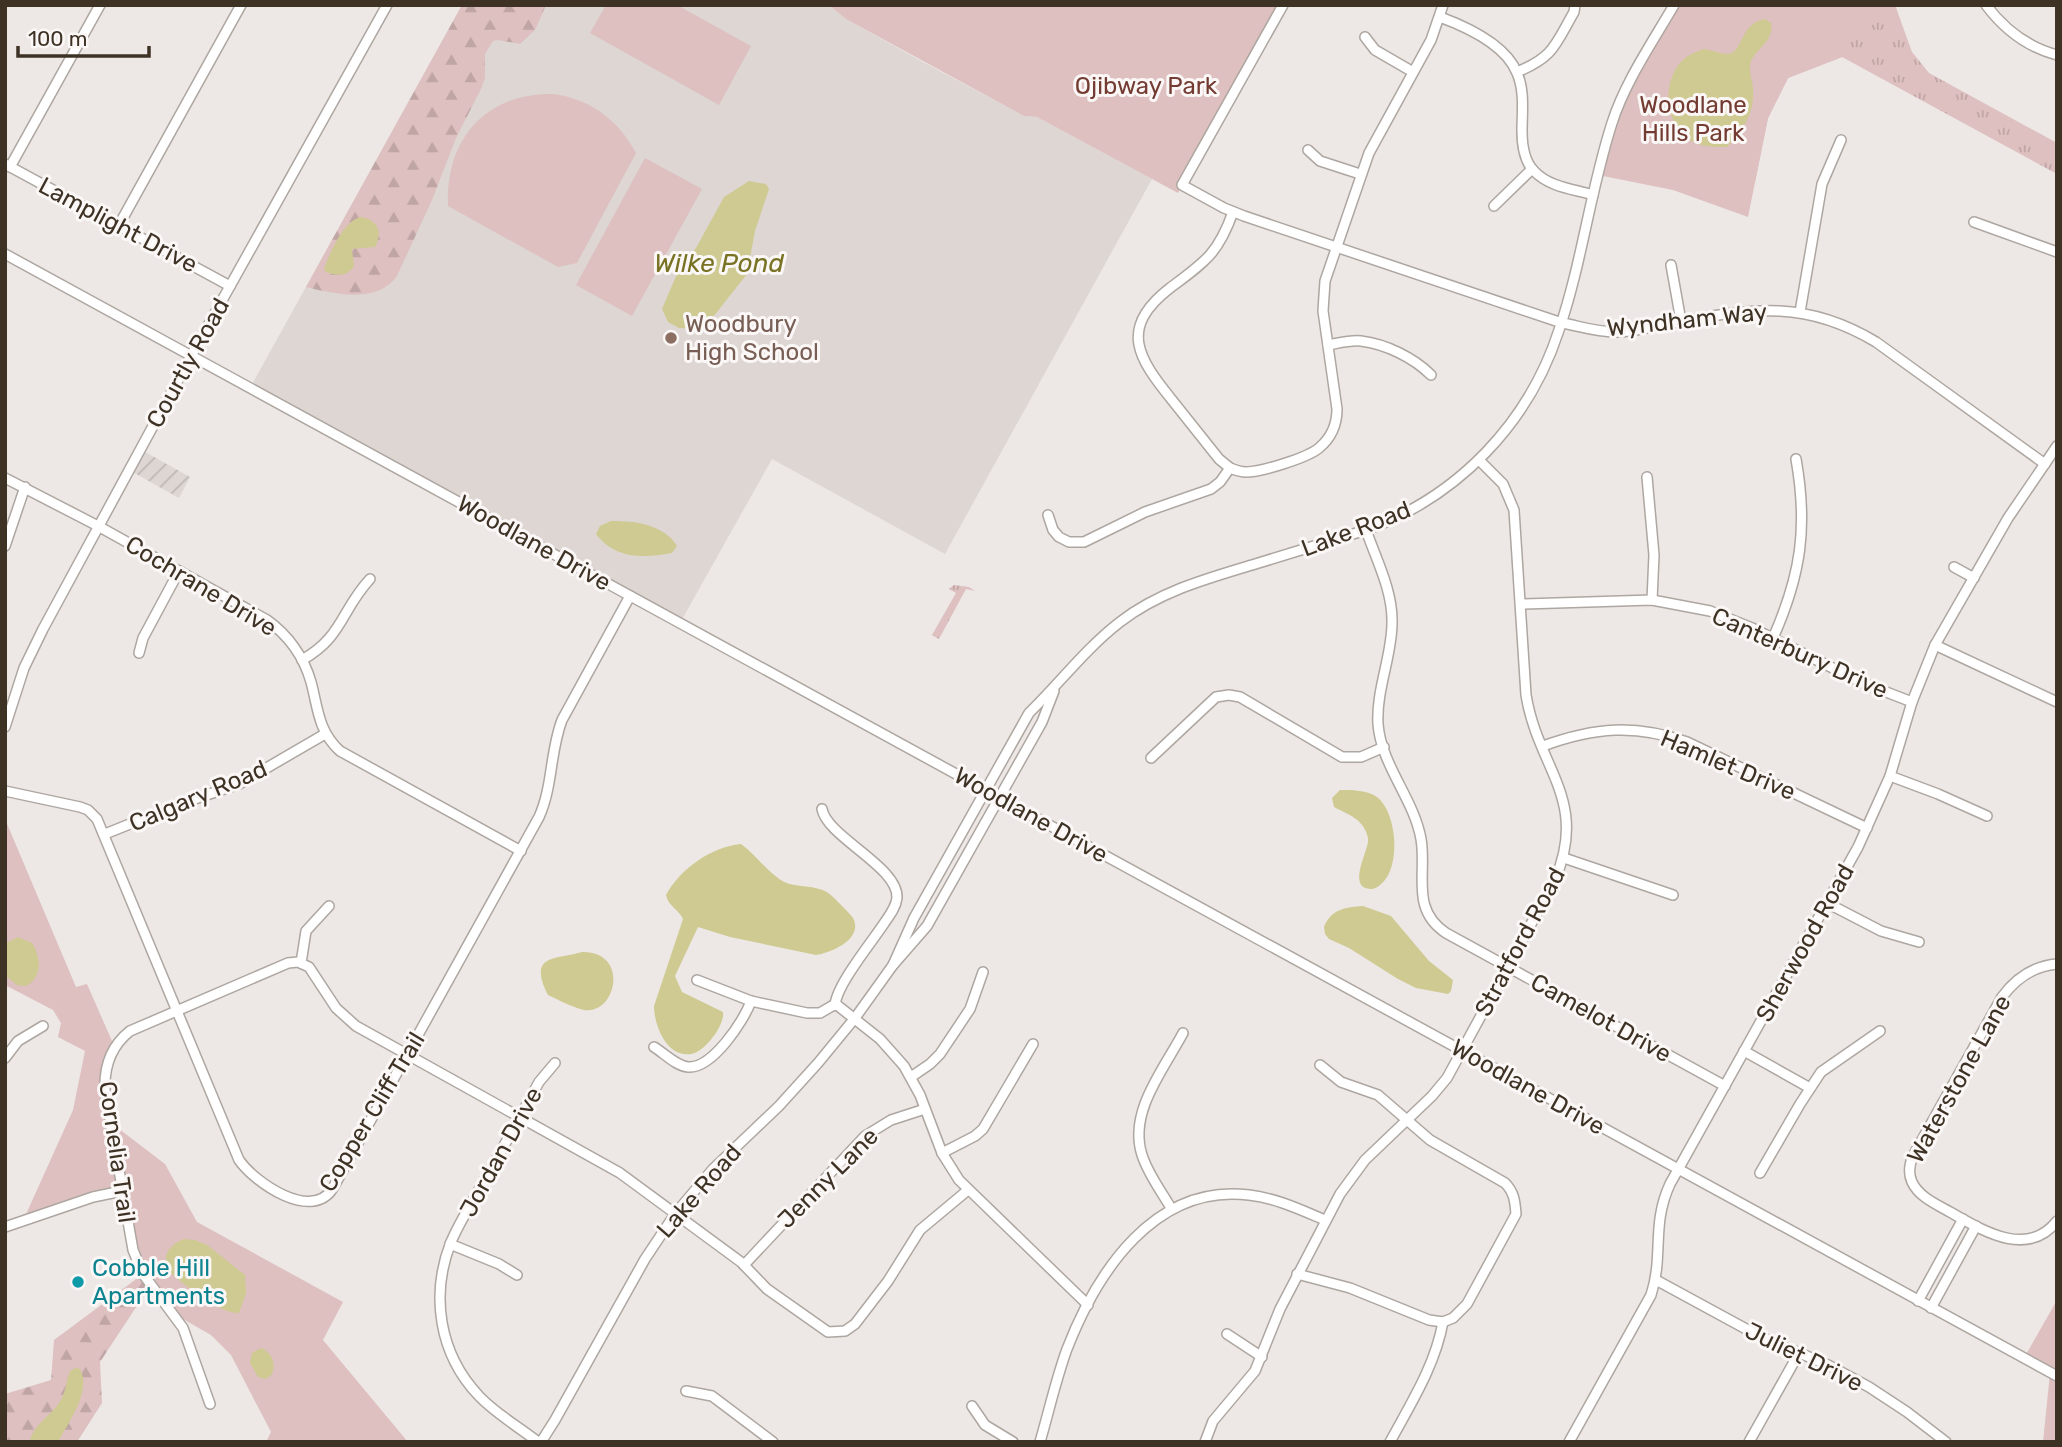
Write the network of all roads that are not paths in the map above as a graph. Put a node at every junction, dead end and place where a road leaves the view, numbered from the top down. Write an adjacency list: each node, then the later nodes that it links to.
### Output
1 (100, 5): 16 (street)
2 (241, 5): 23 (street)
3 (387, 5): 28 (street, Courtly Road)
4 (1283, 5): 21 (street, Wyndham Way)
5 (1443, 5): 9 (street)
6 (1575, 5): 13 (street)
7 (1674, 5): 19 (street, Lake Road)
8 (1986, 5): 11 (street)
9 (1440, 17): 12 (street); 13 (street)
10 (1365, 37): 12 (street)
11 (2057, 55)
12 (1413, 72): 18 (street)
13 (1517, 72): 17 (street)
14 (1841, 140): 29 (street)
15 (1308, 150): 18 (street)
16 (8, 165): 23 (street, Lamplight Drive)
17 (1532, 169): 19 (street); 20 (street)
18 (1360, 174): 24 (street)
19 (1593, 195): 31 (street, Lake Road)
20 (1494, 206)
21 (1233, 212): 24 (street, Wyndham Way); 39 (street)
22 (1973, 222): 25 (street)
23 (119, 225): 28 (street, Lamplight Drive)
24 (1337, 246): 31 (street, Wyndham Way); 32 (street)
25 (2057, 252)
26 (5, 254): 33 (street, Woodlane Drive)
27 (1671, 265): 30 (street)
28 (230, 286): 33 (street, Courtly Road)
29 (1800, 312): 30 (street, Wyndham Way); 38 (street, Wyndham Way)
30 (1681, 321): 31 (street, Wyndham Way)
31 (1562, 323): 37 (street, Lake Road)
32 (1328, 345): 34 (street); 39 (street)
33 (191, 356): 44 (street, Courtly Road); 51 (street, Woodlane Drive)
34 (1431, 374)
35 (2057, 446): 38 (street, Sherwood Road)
36 (1797, 459): 54 (street)
37 (1479, 460): 45 (street, Lake Road); 53 (street, Stratford Road)
38 (2045, 464): 49 (street, Sherwood Road)
39 (1230, 468): 43 (street)
40 (1647, 477): 52 (street)
41 (5, 478): 42 (street, Cochrane Drive)
42 (24, 487): 44 (street, Cochrane Drive); 46 (street)
43 (1048, 515)
44 (98, 526): 48 (street, Cochrane Drive); 61 (street, Courtly Road)
45 (1366, 530): 58 (street, Lake Road); 64 (street, Camelot Drive)
46 (5, 546)
47 (1954, 566): 49 (street)
48 (179, 571): 56 (street); 57 (street, Cochrane Drive)
49 (1974, 578): 55 (street, Sherwood Road)
50 (370, 579): 57 (street)
51 (630, 596): 67 (street, Woodlane Drive); 74 (street, Copper Cliff Trail)
52 (1652, 600): 53 (street, Canterbury Drive); 54 (street, Canterbury Drive)
53 (1521, 604): 63 (street, Stratford Road)
54 (1773, 638): 59 (street, Canterbury Drive)
55 (1936, 646): 59 (street, Sherwood Road); 60 (street)
56 (139, 653)
57 (302, 660): 62 (street, Cochrane Drive)
58 (1055, 688): 67 (street, Lake Road); 69 (street, Lake Road)
59 (1912, 702): 66 (street, Sherwood Road)
60 (2057, 702)
61 (5, 727)
62 (325, 734): 73 (street, Calgary Road); 74 (street, Cochrane Drive)
63 (1543, 746): 72 (street, Hamlet Drive); 75 (street, Stratford Road)
64 (1384, 747): 65 (street); 83 (street, Camelot Drive)
65 (1151, 758)
66 (1890, 776): 71 (street); 72 (street, Sherwood Road)
67 (986, 790): 69 (street, Woodlane Drive); 82 (street, Lake Road)
68 (5, 791): 73 (street, Copper Cliff Trail)
69 (999, 798): 82 (street, Lake Road); 95 (street, Woodlane Drive)
70 (822, 809): 87 (street)
71 (1987, 816)
72 (1867, 828): 77 (street, Sherwood Road)
73 (105, 834): 88 (street, Copper Cliff Trail)
74 (521, 851): 97 (street, Copper Cliff Trail)
75 (1564, 858): 76 (street); 83 (street, Stratford Road)
76 (1673, 895)
77 (1827, 903): 79 (street); 96 (street, Sherwood Road)
78 (329, 906): 80 (street)
79 (1919, 942)
80 (301, 963): 88 (street, Cornelia Trail); 97 (street)
81 (2057, 964): 114 (street, Waterstone Lane)
82 (893, 965): 89 (street, Lake Road)
83 (1507, 967): 95 (street, Stratford Road); 102 (street, Camelot Drive)
84 (983, 972): 101 (street)
85 (698, 981): 86 (street)
86 (751, 1001): 87 (street); 94 (street)
87 (835, 1005): 89 (street)
88 (177, 1011): 97 (street, Copper Cliff Trail); 111 (street, Cornelia Trail)
89 (855, 1018): 101 (street); 113 (street, Lake Road)
90 (43, 1026): 98 (street)
91 (1880, 1031): 103 (street)
92 (1183, 1033): 112 (street)
93 (1033, 1044): 107 (street)
94 (654, 1047)
95 (1462, 1051): 106 (street, Stratford Road); 108 (street, Woodlane Drive)
96 (1744, 1051): 102 (street, Sherwood Road); 103 (street)
97 (407, 1055): 105 (street)
98 (5, 1058)
99 (555, 1063): 105 (street, Jordan Drive)
100 (1320, 1065): 106 (street)
101 (911, 1077): 104 (street)
102 (1725, 1086): 108 (street, Sherwood Road)
103 (1810, 1088): 109 (street)
104 (925, 1109): 107 (street); 120 (street, Jenny Lane)
105 (520, 1117): 113 (street); 119 (street, Jordan Drive)
106 (1408, 1119): 115 (street, Stratford Road); 127 (street)
107 (942, 1153): 110 (street)
108 (1678, 1169): 123 (street, Sherwood Road); 124 (street, Woodlane Drive)
109 (1760, 1173)
110 (968, 1190): 120 (street); 125 (street)
111 (122, 1191): 118 (street); 133 (street, Cornelia Trail)
112 (1171, 1208): 115 (street); 125 (street)
113 (675, 1214): 120 (street); 135 (street, Lake Road)
114 (1963, 1219): 117 (street, Waterstone Lane); 124 (street)
115 (1325, 1220): 121 (street, Stratford Road)
116 (2057, 1221): 117 (street, Waterstone Lane)
117 (1976, 1226): 126 (street)
118 (5, 1227)
119 (450, 1244): 122 (street, Jordan Drive); 135 (street, Jordan Drive)
120 (744, 1265)
121 (1297, 1274): 127 (street); 130 (street, Stratford Road)
122 (517, 1275)
123 (1656, 1280): 129 (street, Juliet Drive); 141 (street, Sherwood Road)
124 (1918, 1301): 126 (street, Woodlane Drive)
125 (1088, 1306): 138 (street)
126 (1931, 1308): 131 (street, Woodlane Drive)
127 (1443, 1322): 140 (street)
128 (1227, 1334): 130 (street)
129 (1799, 1353): 142 (street); 143 (street, Juliet Drive)
130 (1262, 1357): 139 (street, Stratford Road)
131 (2057, 1377)
132 (686, 1391): 136 (street)
133 (210, 1404)
134 (972, 1406): 137 (street)
135 (540, 1442)
136 (773, 1442)
137 (1013, 1442)
138 (1040, 1442)
139 (1205, 1442)
140 (1390, 1442)
141 (1569, 1442)
142 (1749, 1442)
143 (1946, 1442)

